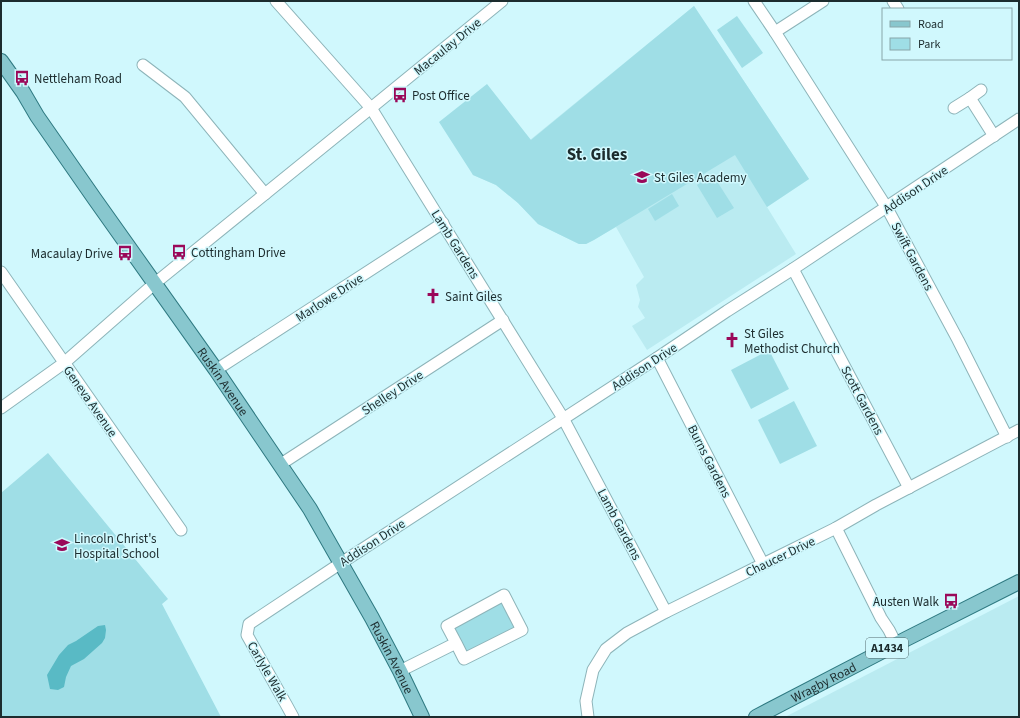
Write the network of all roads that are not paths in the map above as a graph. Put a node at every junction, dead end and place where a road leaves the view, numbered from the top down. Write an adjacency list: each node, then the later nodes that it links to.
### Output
1 (276, 1): 10 (street, Lamb Gardens)
2 (502, 1): 10 (street, Macaulay Drive)
3 (754, 1): 5 (street, Swift Gardens)
4 (823, 1): 5 (street)
5 (775, 32): 15 (street, Swift Gardens)
6 (1, 61): 19 (main road, Ruskin Avenue)
7 (143, 66): 14 (street)
8 (981, 90): 9 (street)
9 (970, 98): 11 (street); 13 (street)
10 (371, 108): 14 (street, Macaulay Drive); 16 (street, Lamb Gardens)
11 (954, 108)
12 (1019, 119): 13 (street, Addison Drive)
13 (994, 136): 15 (street, Addison Drive)
14 (265, 194): 19 (street, Macaulay Drive)
15 (887, 208): 17 (street, Addison Drive); 27 (street, Swift Gardens)
16 (443, 223): 20 (street, Lamb Gardens); 23 (street, Marlowe Drive)
17 (793, 269): 21 (street, Addison Drive); 29 (street, Scott Gardens)
18 (1, 272): 22 (street, Geneva Avenue)
19 (154, 284): 22 (street, Macaulay Drive); 23 (main road, Ruskin Avenue)
20 (502, 320): 25 (street, Lamb Gardens); 28 (street, Shelley Drive)
21 (658, 358): 25 (street, Addison Drive); 33 (street, Burns Gardens)
22 (64, 363): 24 (street, Macaulay Drive); 31 (street, Geneva Avenue)
23 (216, 370): 28 (main road, Ruskin Avenue)
24 (1, 408)
25 (564, 418): 32 (street, Addison Drive); 36 (street, Lamb Gardens)
26 (1019, 430): 27 (street, Chaucer Drive)
27 (1007, 437): 29 (street, Chaucer Drive)
28 (281, 464): 32 (main road, Ruskin Avenue)
29 (909, 488): 30 (street, Chaucer Drive)
30 (836, 528): 33 (street, Chaucer Drive); 38 (street)
31 (181, 530)
32 (341, 563): 35 (street, Addison Drive); 39 (main road, Ruskin Avenue)
33 (763, 564): 36 (street, Chaucer Drive)
34 (1019, 582): 38 (main road, Wragby Road / A1434)
35 (268, 611): 40 (street, Carlyle Walk)
36 (666, 612): 42 (street, Chaucer Drive)
37 (456, 643): 37 (street); 39 (street)
38 (896, 644): 43 (main road, Wragby Road / A1434)
39 (400, 671): 41 (main road, Ruskin Avenue)
40 (293, 717)
41 (422, 717)
42 (588, 717)
43 (756, 717)

